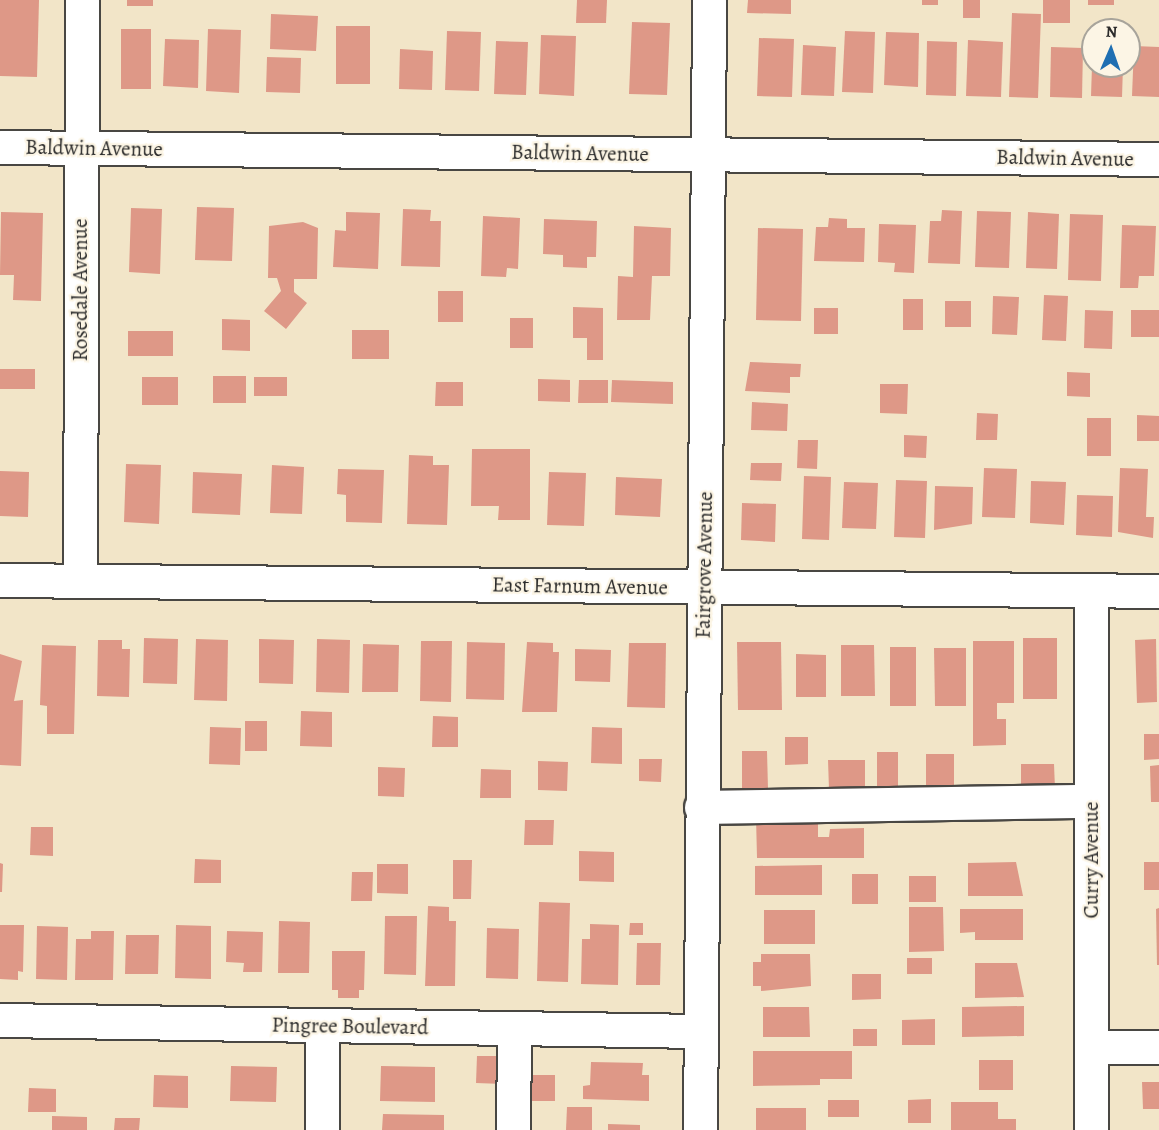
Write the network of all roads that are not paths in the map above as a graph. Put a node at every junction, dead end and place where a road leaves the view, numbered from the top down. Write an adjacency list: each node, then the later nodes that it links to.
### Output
1 (82, 0): 4 (street, Rosedale Avenue)
2 (709, 0): 5 (street, Fairgrove Avenue)
3 (0, 147): 4 (street, Baldwin Avenue)
4 (81, 147): 5 (street, Baldwin Avenue); 8 (street, Rosedale Avenue)
5 (708, 154): 6 (street, Baldwin Avenue); 9 (street, Fairgrove Avenue)
6 (1159, 159)
7 (0, 580): 8 (street, East Farnum Avenue)
8 (80, 581): 9 (street, East Farnum Avenue)
9 (704, 588): 10 (street, East Farnum Avenue); 13 (street, Fairgrove Avenue)
10 (1091, 591): 11 (street, East Farnum Avenue); 12 (street, Curry Avenue)
11 (1159, 591)
12 (1091, 801): 13 (street); 18 (street, Curry Avenue)
13 (701, 807): 17 (street, Fairgrove Avenue)
14 (0, 1020): 15 (street, Pingree Boulevard)
15 (322, 1026): 16 (street, Pingree Boulevard); 20 (street)
16 (513, 1030): 17 (street, Pingree Boulevard); 21 (street)
17 (700, 1031): 22 (street, Fairgrove Avenue)
18 (1091, 1047): 19 (street); 23 (street, Curry Avenue)
19 (1159, 1047)
20 (322, 1130)
21 (513, 1130)
22 (700, 1130)
23 (1091, 1130)

